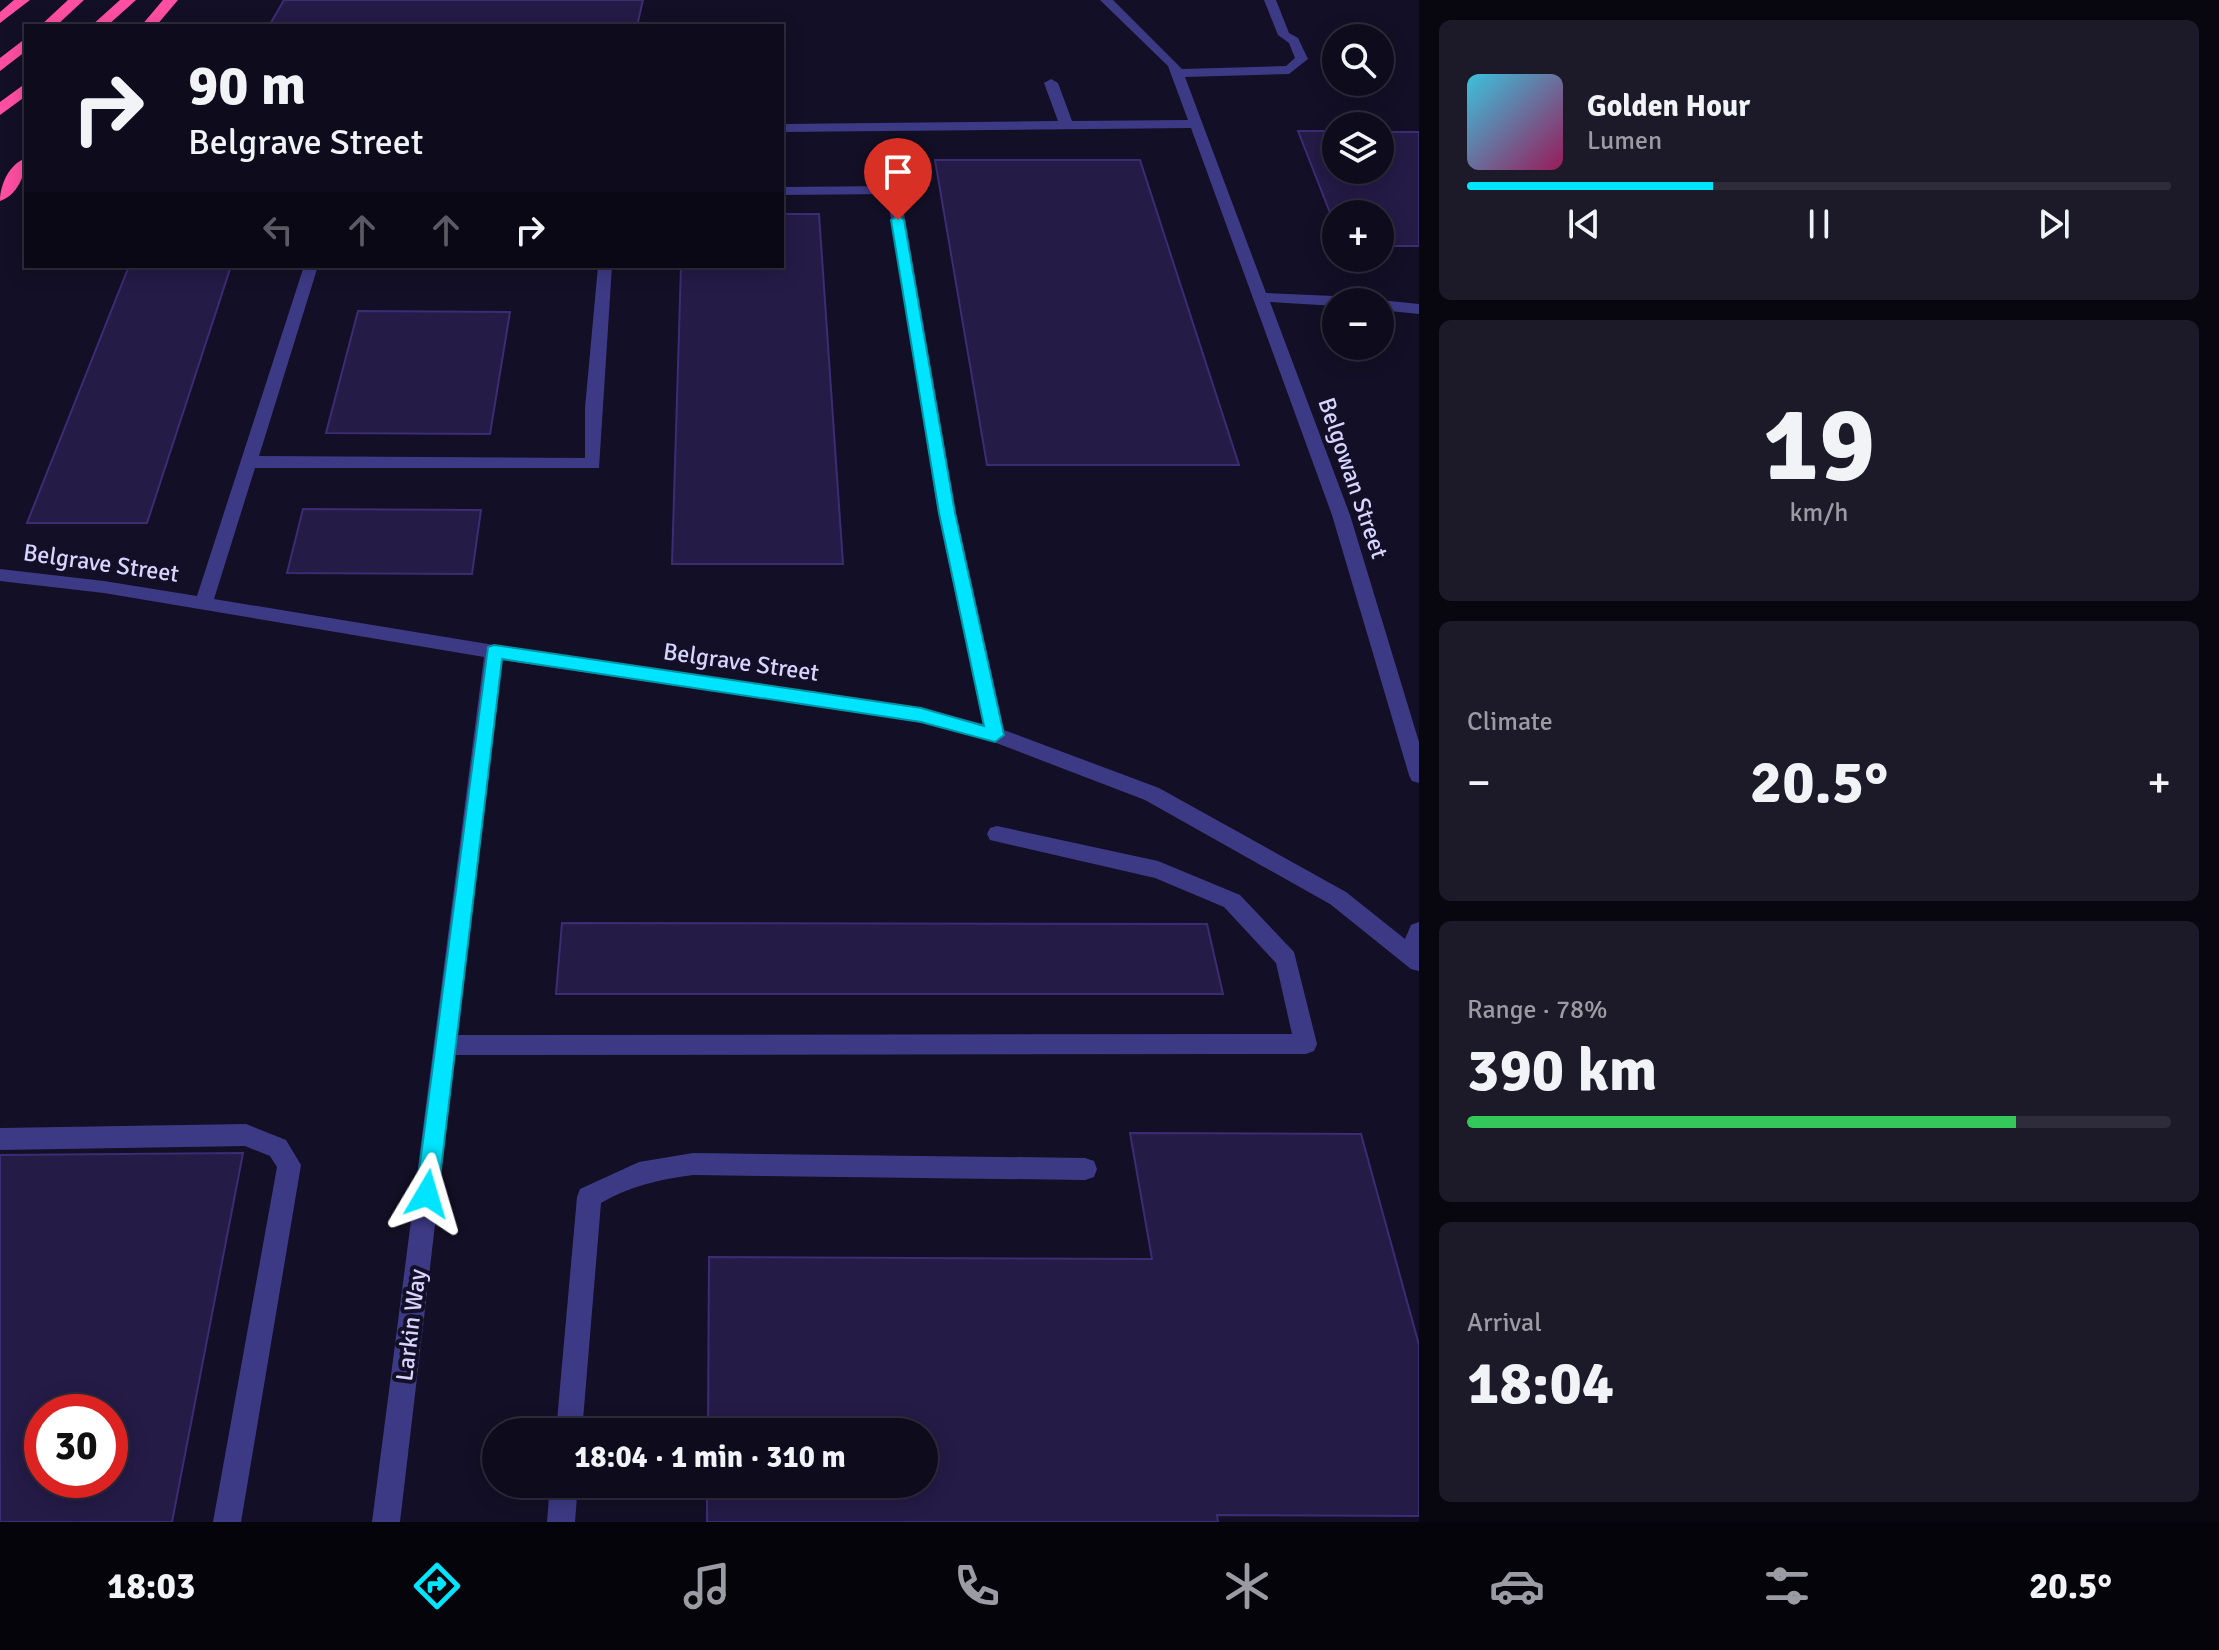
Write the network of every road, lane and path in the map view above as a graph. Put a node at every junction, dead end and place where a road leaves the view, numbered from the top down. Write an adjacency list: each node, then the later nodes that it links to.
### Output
1 (23, 0): 7 (highway)
2 (77, 0): 8 (highway)
3 (129, 0): 9 (highway)
4 (171, 0): 10 (highway)
5 (1106, 0): 15 (street, Belgowan Street)
6 (1270, 0): 11 (street)
7 (0, 19)
8 (49, 24)
9 (100, 24)
10 (150, 24)
11 (1284, 35): 13 (street); 13 (street)
12 (24, 45): 14 (highway)
13 (1285, 59): 15 (street)
14 (0, 66)
15 (1177, 73): 20 (street, Belgowan Street)
16 (1051, 83): 19 (street)
17 (24, 90): 18 (highway)
18 (0, 110)
19 (1066, 124): 20 (street); 21 (street)
20 (1196, 124): 27 (street, Belgowan Street)
21 (784, 128)
22 (24, 166): 24 (highway)
23 (784, 191): 35 (street)
24 (0, 196)
25 (310, 268): 31 (street)
26 (605, 268): 31 (street)
27 (1261, 297): 28 (street); 36 (street, Belgowan Street)
28 (1322, 300)
29 (1394, 306): 30 (street)
30 (1419, 309)
31 (249, 462): 33 (street)
32 (0, 575): 33 (street, Belgrave Street)
33 (203, 605): 34 (street, Belgrave Street)
34 (494, 652): 35 (street, Belgrave Street); 40 (street, Larkin Way)
35 (995, 735): 39 (street, Belgrave Street)
36 (1419, 775)
37 (997, 834): 40 (street)
38 (1419, 931): 39 (street)
39 (1415, 958)
40 (446, 1045): 46 (street, Larkin Way)
41 (0, 1139): 45 (street)
42 (1085, 1169): 43 (street)
43 (570, 1418)
44 (563, 1498): 47 (street)
45 (227, 1522)
46 (386, 1522)
47 (561, 1522)

